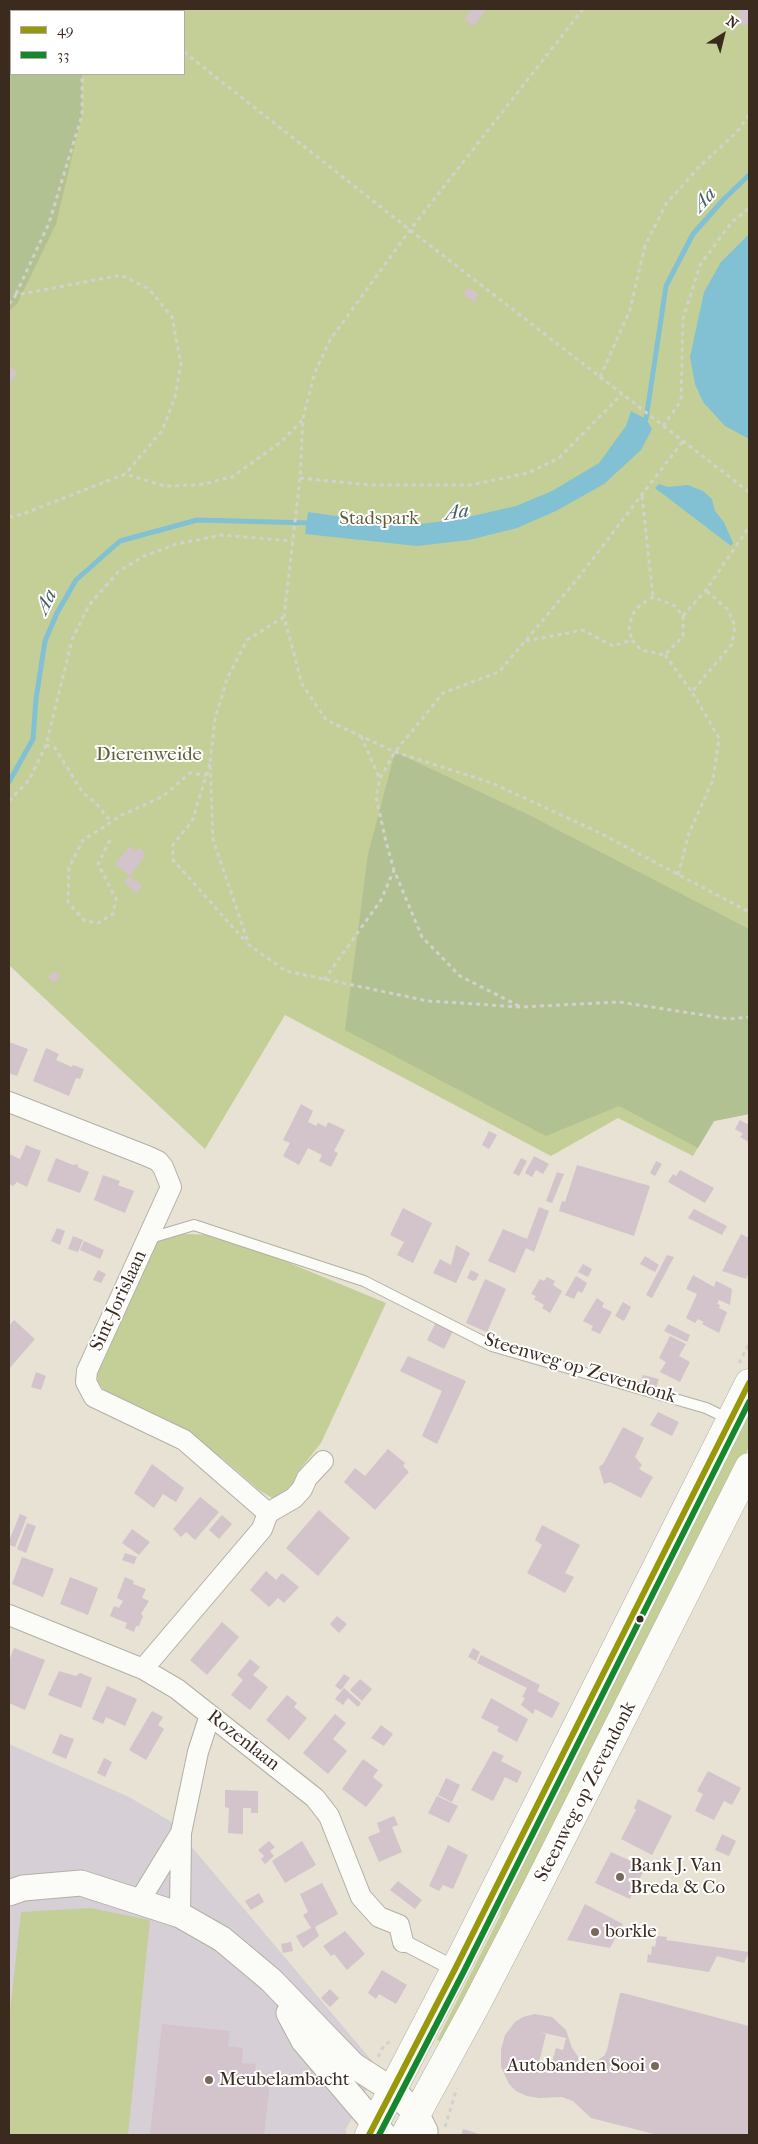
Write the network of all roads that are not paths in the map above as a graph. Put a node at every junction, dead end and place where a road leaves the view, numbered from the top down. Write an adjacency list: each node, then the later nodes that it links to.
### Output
1 (9, 1102): 2 (street, Sint-Jorislaan)
2 (150, 1233): 4 (lane, Steenweg op Zevendonk); 7 (street, Sint-Jorislaan)
3 (749, 1383): 4 (main road, Steenweg op Zevendonk)
4 (730, 1419): 16 (main road, Steenweg op Zevendonk)
5 (323, 1461): 7 (street)
6 (749, 1467): 19 (main road, Steenweg op Zevendonk)
7 (268, 1513): 9 (street)
8 (9, 1615): 9 (street, Rozenlaan)
9 (143, 1669): 10 (street, Rozenlaan)
10 (210, 1714): 11 (street); 15 (street, Rozenlaan)
11 (181, 1833): 13 (street); 14 (street)
12 (9, 1893): 13 (street)
13 (140, 1900): 14 (street)
14 (180, 1915): 17 (street)
15 (403, 1942): 16 (street)
16 (455, 1969): 18 (main road, Steenweg op Zevendonk)
17 (270, 1980): 18 (street); 20 (street)
18 (392, 2090): 19 (street); 20 (main road, Steenweg op Zevendonk)
19 (415, 2128)
20 (376, 2132)

